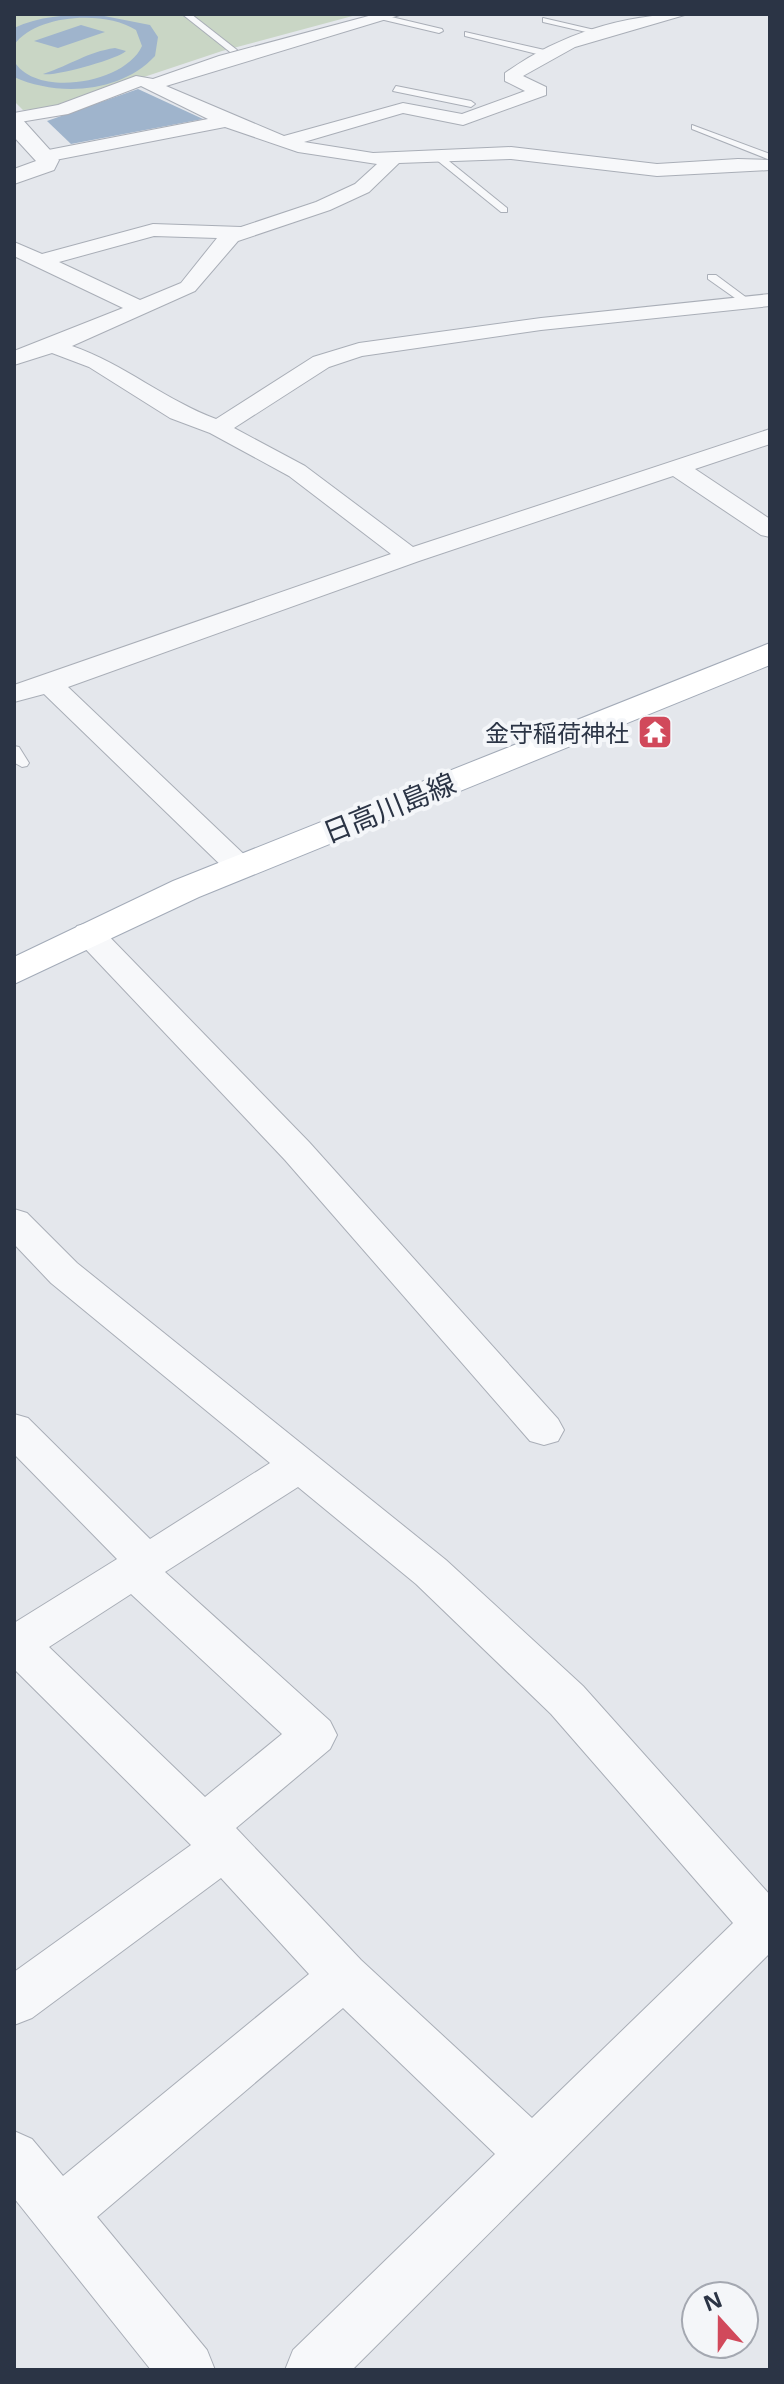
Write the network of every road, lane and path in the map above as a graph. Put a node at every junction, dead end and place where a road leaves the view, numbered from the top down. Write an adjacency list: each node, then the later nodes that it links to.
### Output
1 (186, 14): 10 (lane)
2 (597, 14): 6 (street)
3 (680, 14): 6 (street)
4 (381, 15): 7 (lane); 10 (street); 12 (street)
5 (546, 20): 8 (lane)
6 (632, 23): 8 (street)
7 (439, 31)
8 (599, 33): 11 (street)
9 (468, 34): 11 (lane)
10 (233, 50): 12 (street)
11 (549, 54): 13 (street)
12 (146, 83): 16 (street); 17 (street)
13 (499, 83): 15 (street); 15 (street)
14 (396, 89): 15 (lane)
15 (467, 112): 20 (street); 21 (street)
16 (14, 118)
17 (227, 121): 20 (street); 23 (street)
18 (14, 124): 23 (street)
19 (695, 127): 25 (lane)
20 (284, 142): 24 (street)
21 (474, 152): 22 (street); 25 (street)
22 (436, 155): 24 (street); 27 (lane)
23 (45, 156): 26 (street)
24 (394, 158): 28 (street)
25 (769, 164)
26 (14, 177)
27 (504, 210)
28 (240, 233): 30 (street); 34 (street)
29 (14, 248): 30 (street)
30 (39, 261): 34 (street)
31 (712, 277): 33 (lane)
32 (770, 300): 33 (street)
33 (746, 301): 37 (street)
34 (142, 309): 35 (street)
35 (53, 346): 36 (street); 37 (street)
36 (14, 358)
37 (218, 428): 41 (street)
38 (770, 436): 39 (street)
39 (677, 468): 40 (street); 41 (street)
40 (770, 530)
41 (410, 556): 43 (street)
42 (770, 653): 45 (main road, 日高川島線)
43 (50, 684): 44 (street); 45 (street)
44 (14, 694)
45 (240, 867): 46 (main road, 日高川島線)
46 (88, 933): 47 (main road, 日高川島線); 50 (street)
47 (14, 972)
48 (14, 1222): 51 (street)
49 (14, 1429): 52 (street)
50 (544, 1430)
51 (301, 1464): 52 (street); 55 (street)
52 (141, 1567): 53 (street); 54 (street)
53 (15, 1644): 54 (street)
54 (214, 1837): 56 (street); 57 (street)
55 (768, 1925): 58 (street)
56 (344, 1976): 58 (street); 60 (street)
57 (14, 2001)
58 (533, 2155): 62 (street)
59 (14, 2157): 60 (street)
60 (60, 2213): 61 (street)
61 (187, 2370)
62 (313, 2370)

